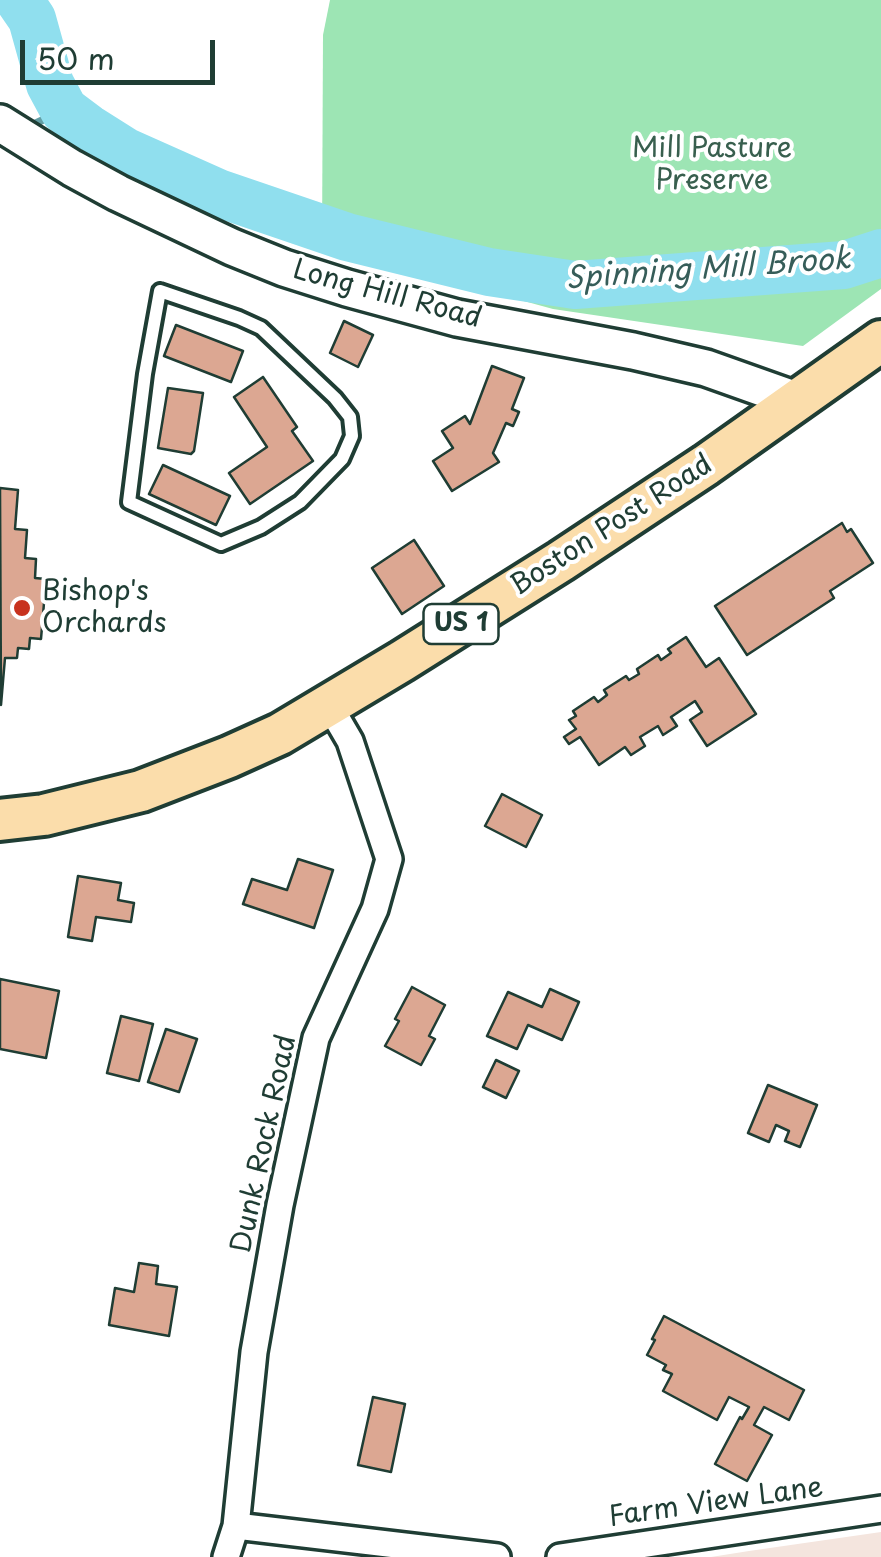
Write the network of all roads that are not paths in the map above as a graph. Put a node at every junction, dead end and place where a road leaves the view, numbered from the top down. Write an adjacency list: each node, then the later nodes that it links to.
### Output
1 (0, 123): 4 (street, Long Hill Road)
2 (239, 318): 2 (lane)
3 (881, 341): 4 (main road, Boston Post Road / US 1)
4 (800, 400): 5 (main road, Boston Post Road / US 1)
5 (329, 706): 6 (main road, Boston Post Road / US 1); 8 (street, Dunk Rock Road)
6 (0, 820)
7 (881, 1509): 11 (street, Farm View Lane)
8 (236, 1526): 9 (street, Dunk Rock Road); 10 (street)
9 (226, 1557)
10 (497, 1557)
11 (560, 1557)

